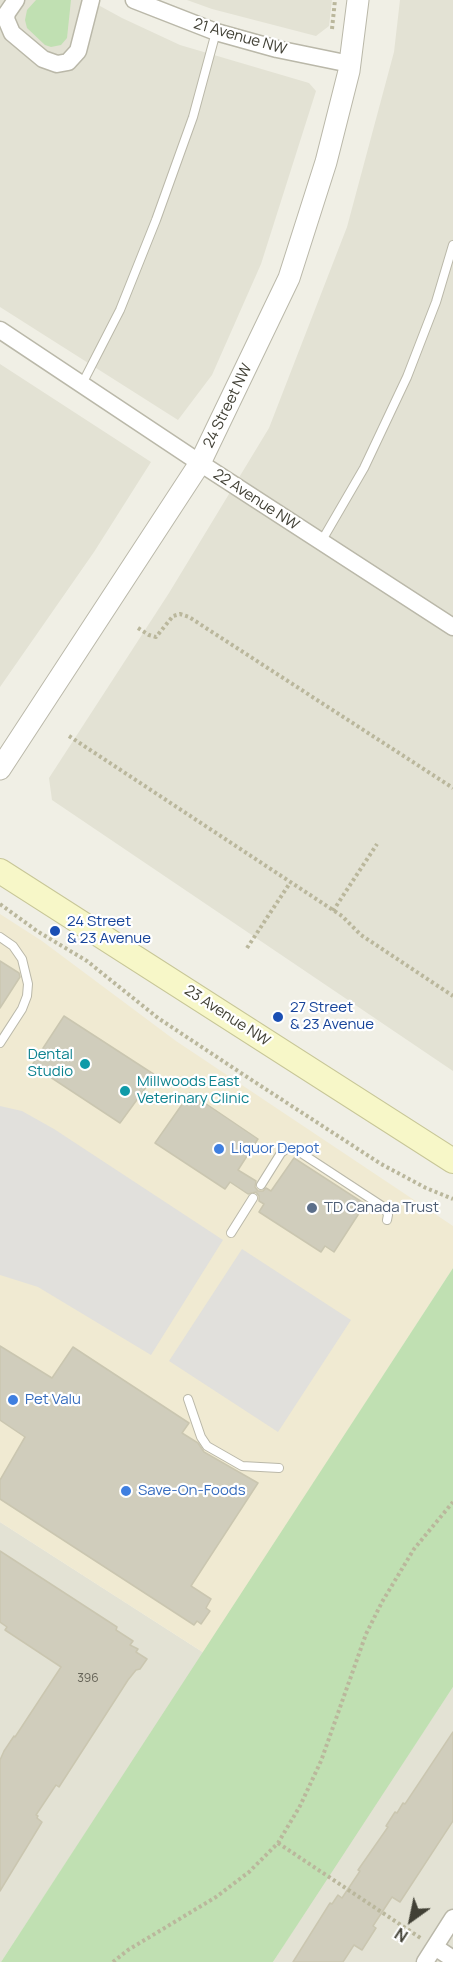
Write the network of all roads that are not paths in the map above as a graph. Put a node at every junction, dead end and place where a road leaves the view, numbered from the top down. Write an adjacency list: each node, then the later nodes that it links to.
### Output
1 (16, 0): 2 (street)
2 (91, 0)
3 (134, 0): 5 (street, 21 Avenue NW)
4 (358, 0): 6 (street, 24 Street NW)
5 (216, 32): 6 (street, 21 Avenue NW); 9 (lane)
6 (350, 64): 10 (street, 24 Street NW)
7 (453, 245): 11 (lane)
8 (0, 330): 9 (street, 22 Avenue NW)
9 (82, 384): 10 (street, 22 Avenue NW)
10 (200, 463): 11 (street, 22 Avenue NW); 13 (street, 24 Street NW)
11 (321, 543): 12 (street, 22 Avenue NW)
12 (453, 627)
13 (0, 769)
14 (0, 871): 17 (main road, 23 Avenue NW)
15 (0, 937): 16 (lane)
16 (0, 1043)
17 (453, 1161)
18 (261, 1185): 20 (lane)
19 (253, 1198): 21 (lane)
20 (387, 1220)
21 (231, 1233)
22 (188, 1399): 23 (lane)
23 (279, 1468)
24 (453, 1918): 25 (street)
25 (435, 1947): 26 (street); 27 (street)
26 (453, 1959)
27 (425, 1962)

